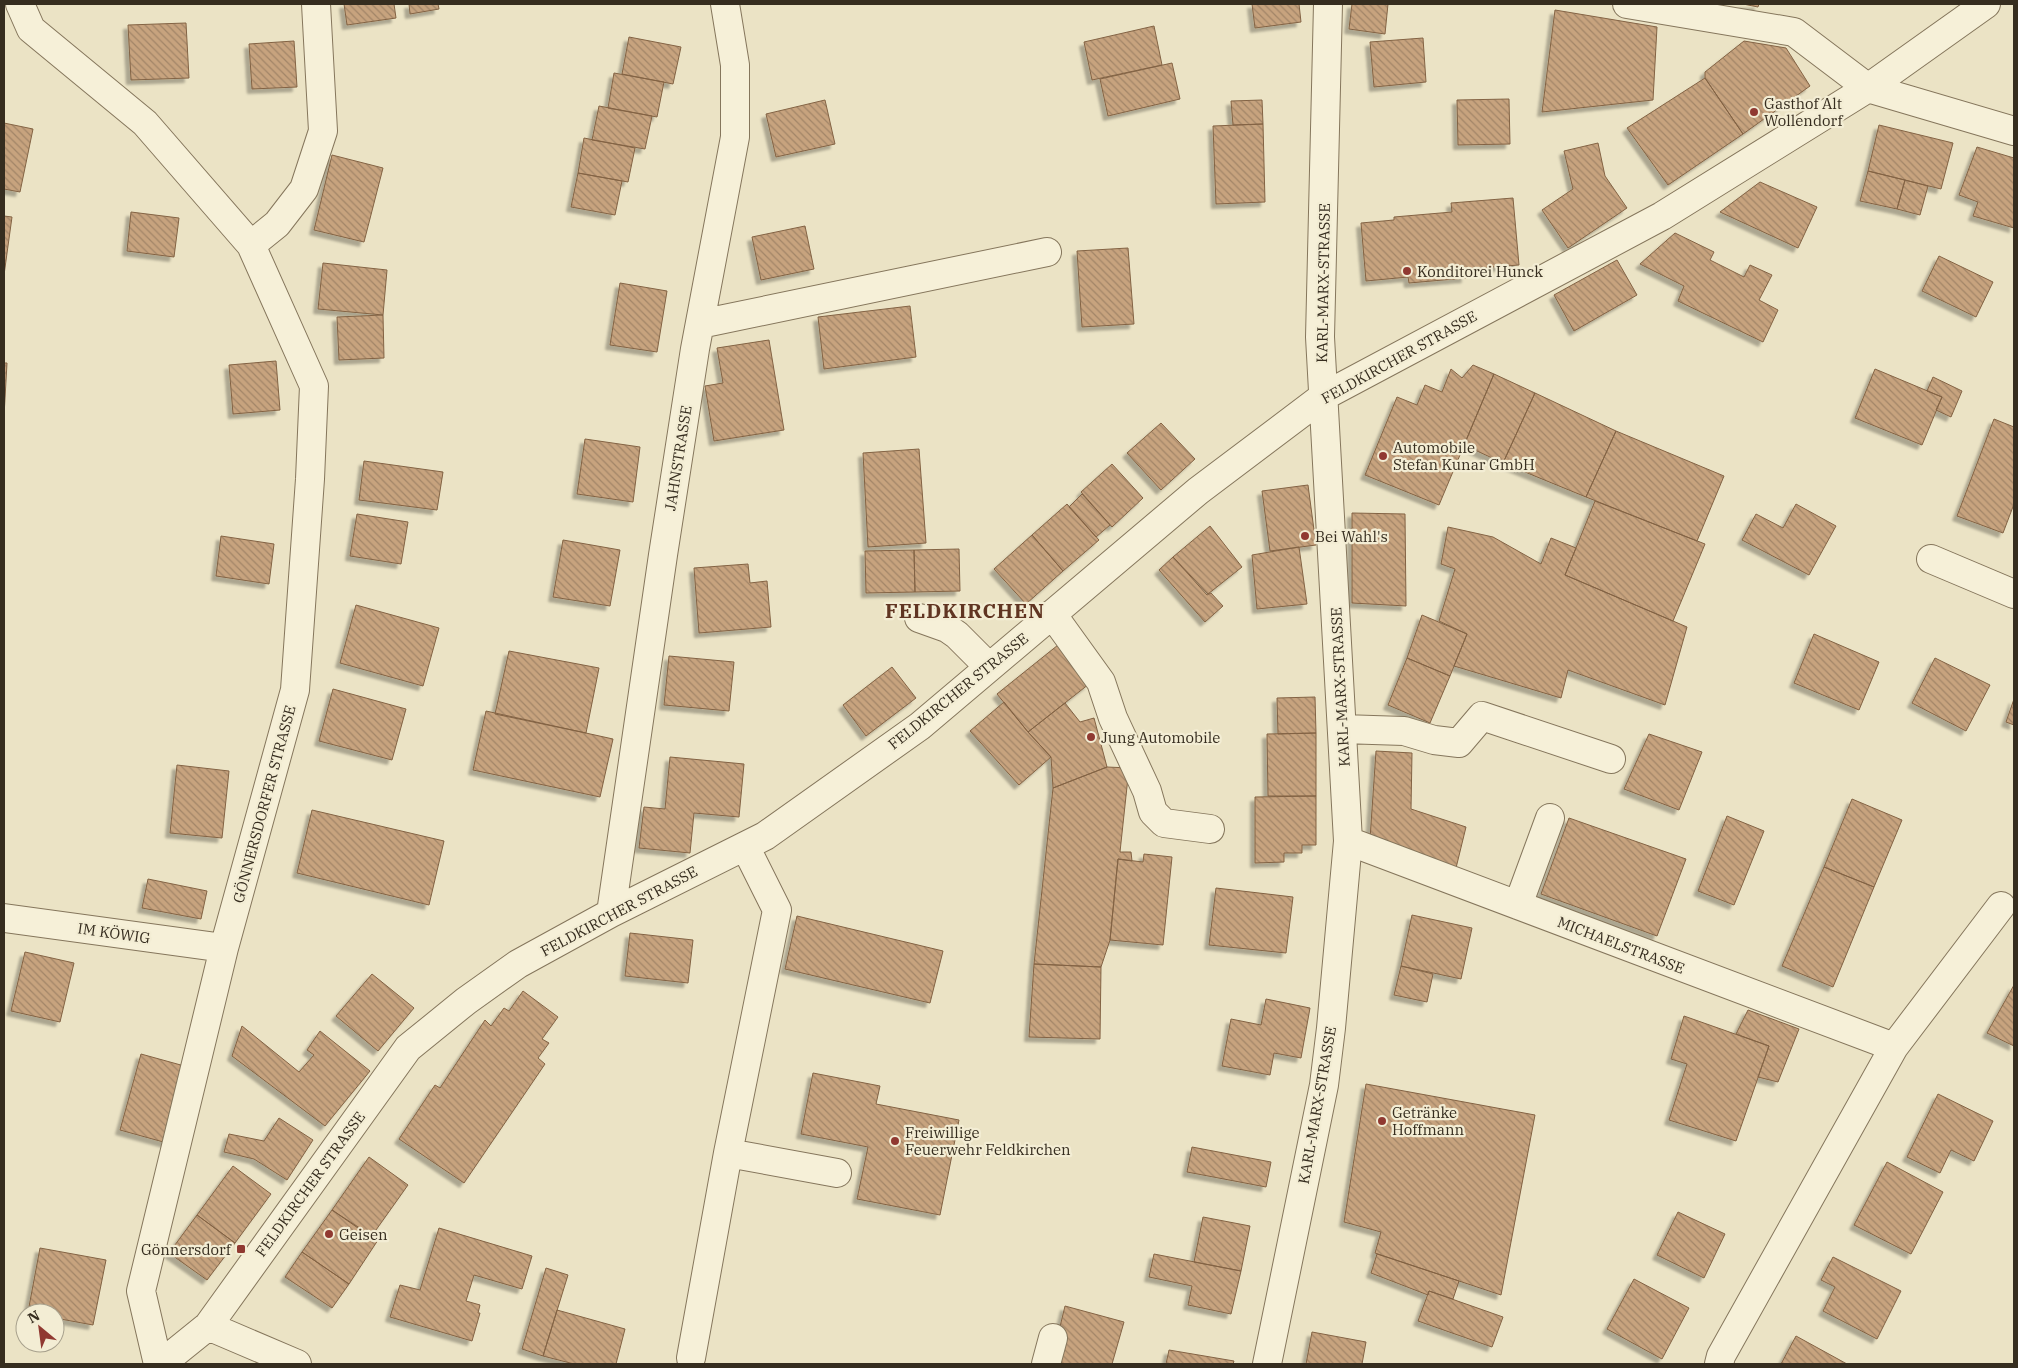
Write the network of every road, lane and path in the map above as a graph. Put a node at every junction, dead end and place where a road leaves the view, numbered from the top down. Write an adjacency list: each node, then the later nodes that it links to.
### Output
1 (20, 4): 9 (street, GÖNNERSDORFER STRASSE)
2 (316, 4): 9 (street)
3 (725, 4): 11 (street, JAHNSTRASSE)
4 (1328, 4): 12 (street, KARL-MARX-STRASSE)
5 (1627, 4): 7 (street)
6 (1986, 4): 7 (street, FELDKIRCHER STRASSE)
7 (1868, 88): 8 (street); 12 (street, FELDKIRCHER STRASSE)
8 (2014, 131)
9 (250, 245): 28 (street, GÖNNERSDORFER STRASSE)
10 (1047, 252): 11 (street)
11 (700, 324): 26 (street, JAHNSTRASSE)
12 (1324, 396): 15 (street, FELDKIRCHER STRASSE); 18 (street, KARL-MARX-STRASSE)
13 (1930, 559): 14 (street)
14 (2014, 594)
15 (1052, 614): 17 (street, FELDKIRCHER STRASSE); 21 (street)
16 (919, 618): 17 (street)
17 (989, 667): 23 (street, FELDKIRCHER STRASSE)
18 (1342, 729): 19 (street); 22 (street, KARL-MARX-STRASSE)
19 (1611, 760)
20 (1550, 818): 24 (street)
21 (1210, 829)
22 (1348, 841): 24 (street, MICHAELSTRASSE); 38 (street, KARL-MARX-STRASSE)
23 (744, 846): 26 (street, FELDKIRCHER STRASSE); 30 (street)
24 (1518, 905): 29 (street, MICHAELSTRASSE)
25 (2001, 906): 29 (street)
26 (610, 913): 32 (street, FELDKIRCHER STRASSE)
27 (4, 918): 28 (street, IM KÖWIG)
28 (224, 948): 35 (street, GÖNNERSDORFER STRASSE)
29 (1894, 1047): 39 (street)
30 (728, 1153): 31 (street); 34 (street)
31 (837, 1173)
32 (208, 1326): 35 (street, FELDKIRCHER STRASSE); 36 (street)
33 (1053, 1338): 37 (street)
34 (691, 1358)
35 (160, 1364)
36 (297, 1364)
37 (1046, 1364)
38 (1267, 1364)
39 (1719, 1364)

